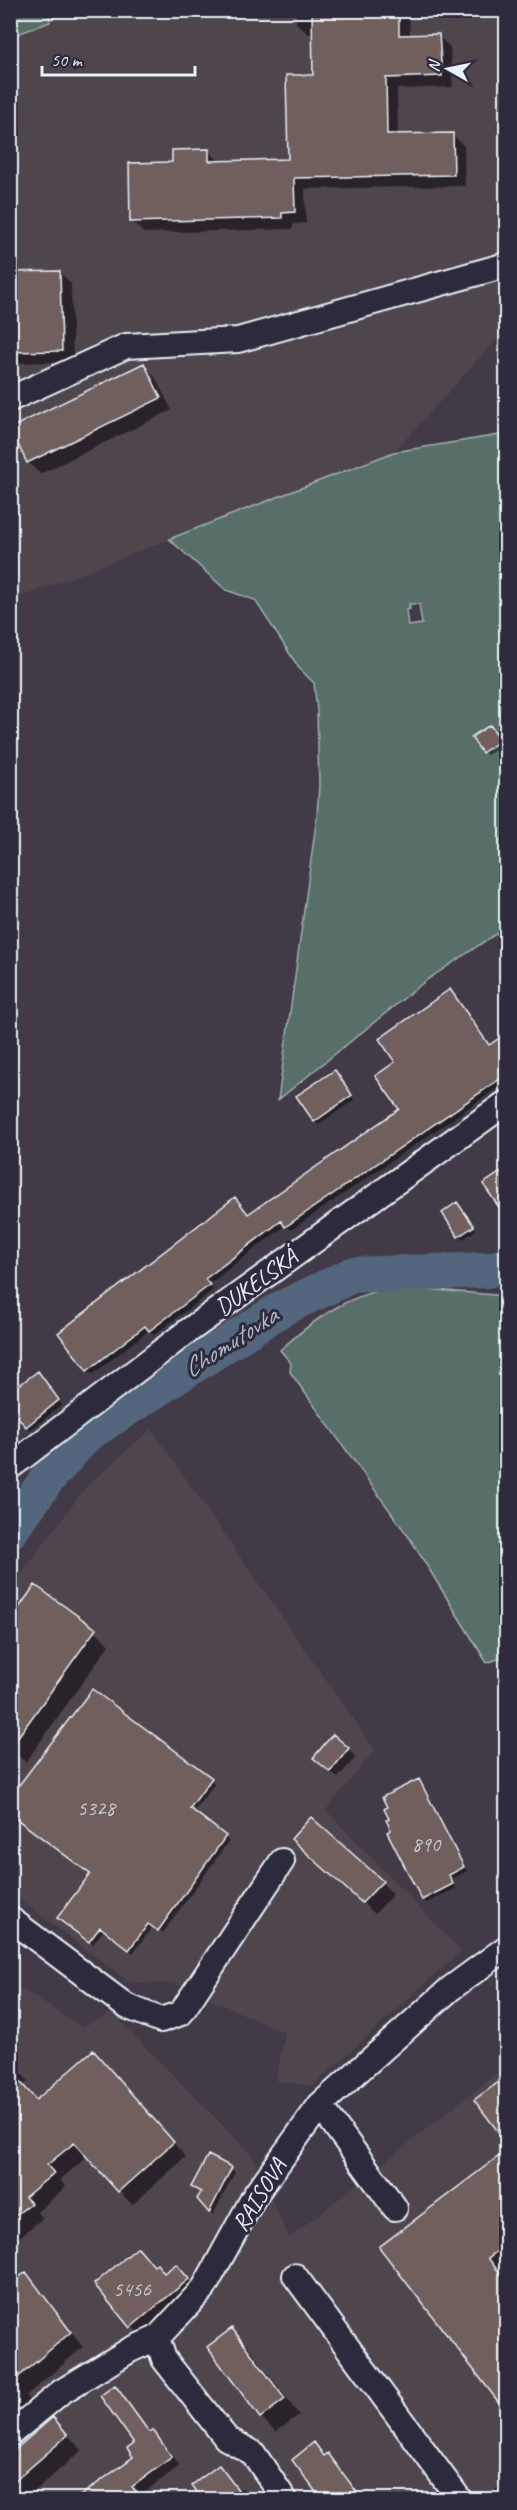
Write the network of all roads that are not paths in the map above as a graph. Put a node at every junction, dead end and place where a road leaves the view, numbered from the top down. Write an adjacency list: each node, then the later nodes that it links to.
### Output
1 (507, 265): 2 (street)
2 (10, 399)
3 (507, 1103): 4 (street, DUKELSKÁ)
4 (10, 1467)
5 (282, 1861): 6 (street)
6 (10, 1919)
7 (507, 1948): 8 (street, RAISOVA)
8 (320, 2105): 9 (street); 11 (street, RAISOVA)
9 (395, 2208)
10 (295, 2276): 14 (street)
11 (157, 2338): 12 (street, RAISOVA); 13 (street)
12 (10, 2434)
13 (285, 2499)
14 (460, 2499)

